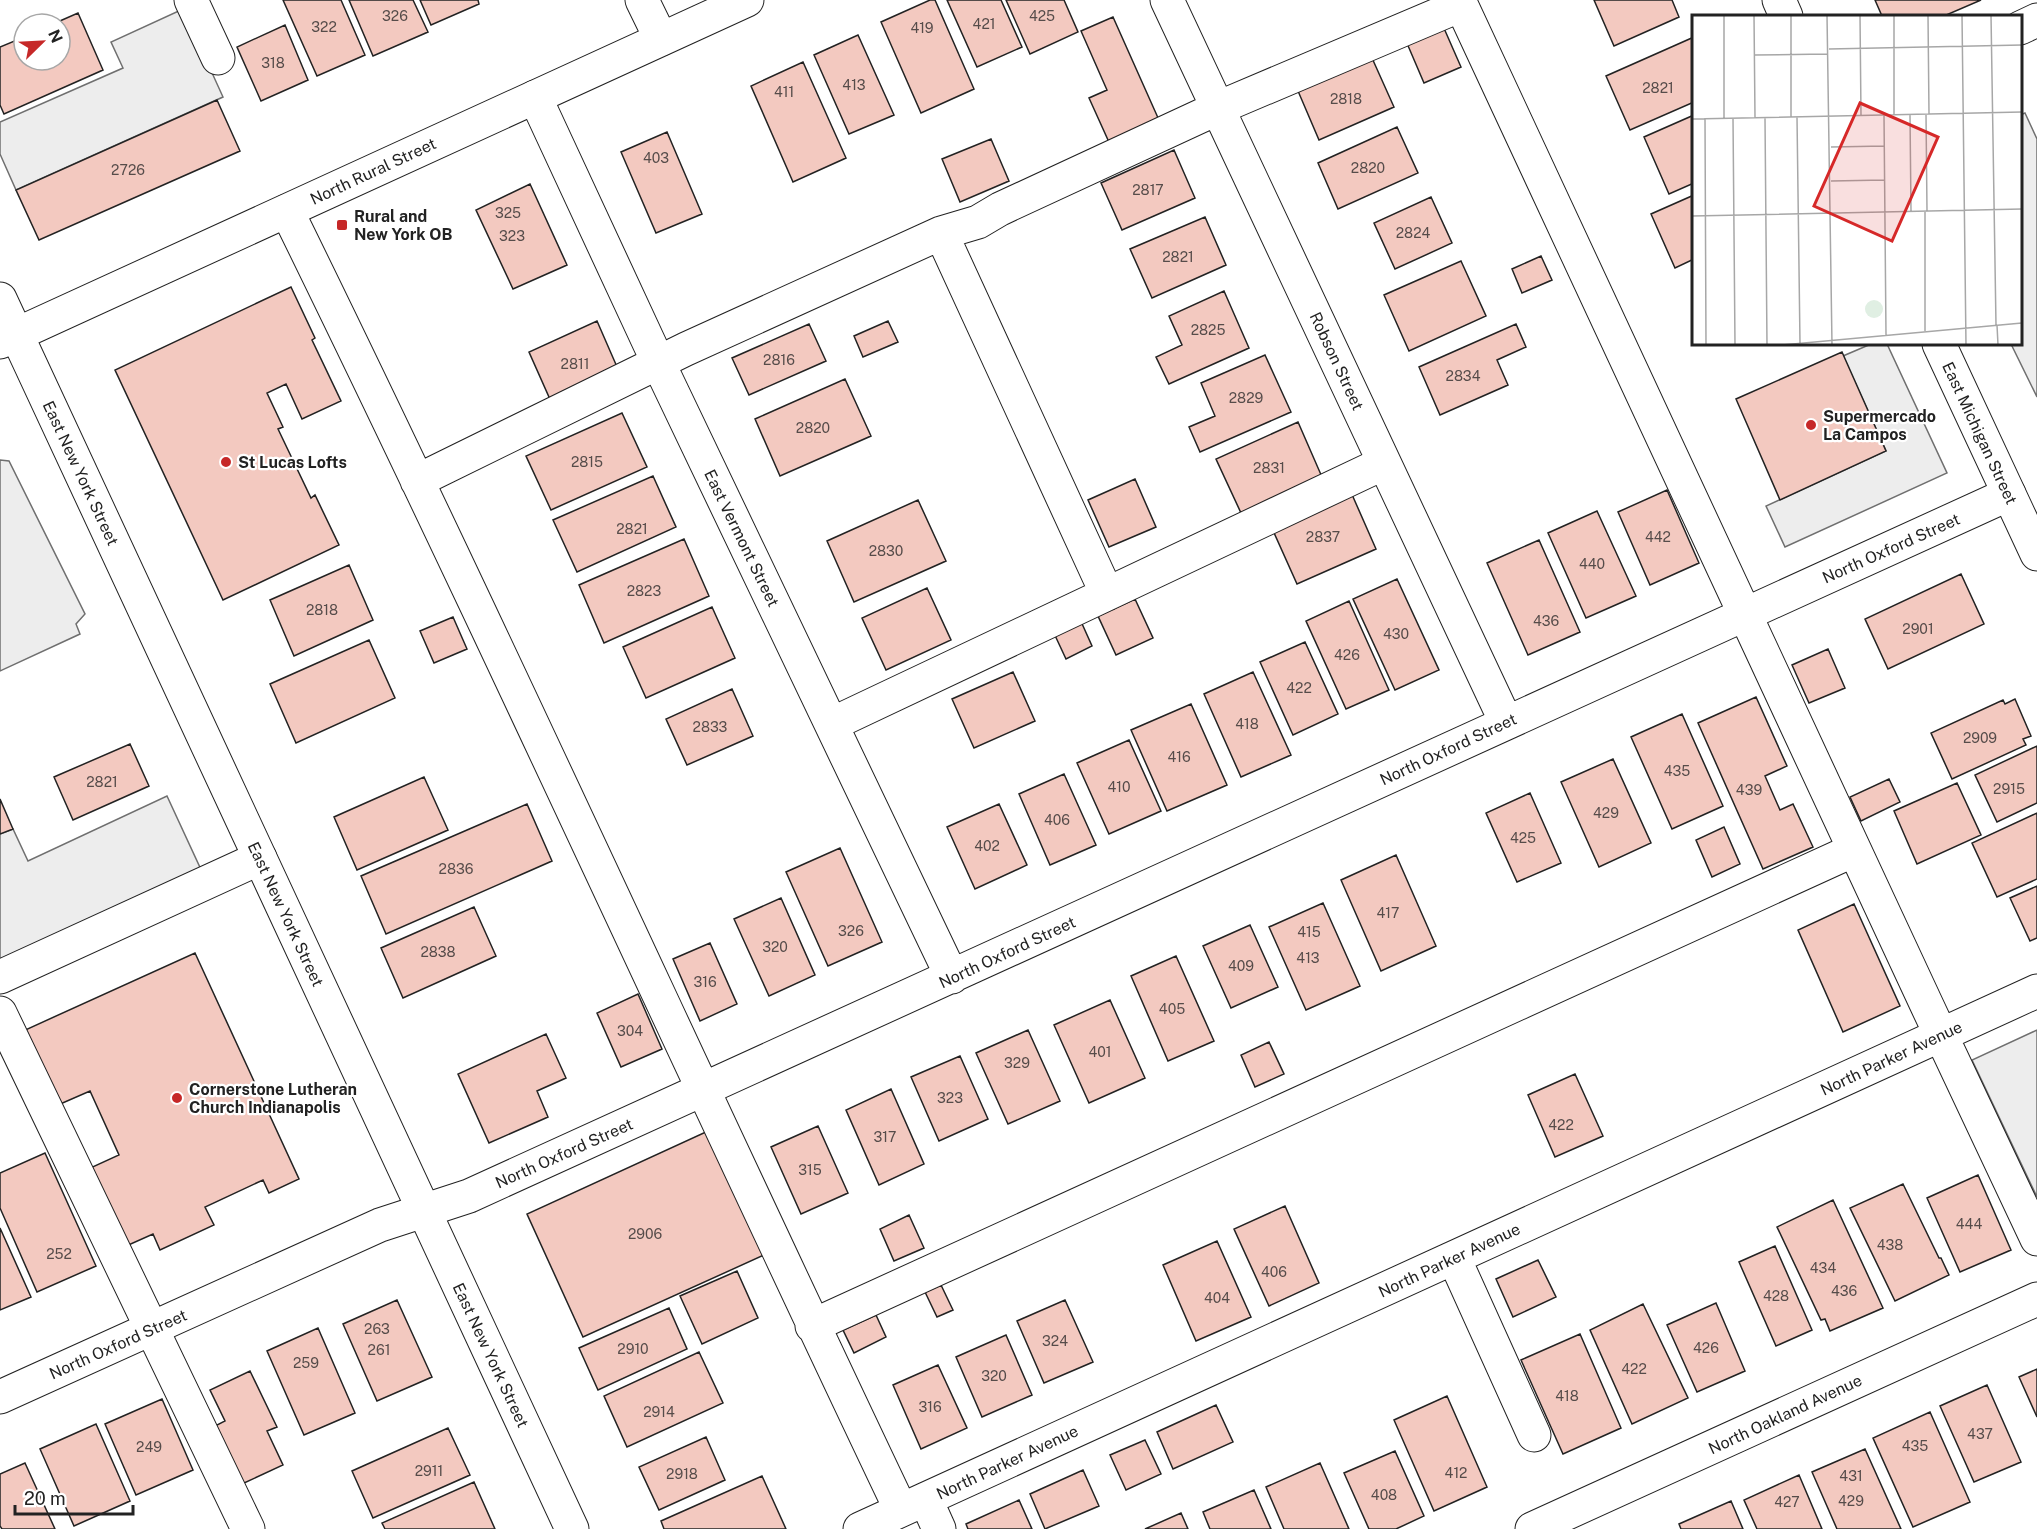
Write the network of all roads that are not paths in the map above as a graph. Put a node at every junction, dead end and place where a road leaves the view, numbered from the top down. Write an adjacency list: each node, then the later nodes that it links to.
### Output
1 (191, 0): 11 (street)
2 (642, 0): 10 (street)
3 (747, 0): 10 (street, North Rural Street)
4 (1167, 0): 13 (street, Robson Street)
5 (1779, 0): 7 (street)
6 (1460, 2): 13 (street); 25 (street)
7 (1786, 15)
8 (2037, 20): 9 (street)
9 (2022, 27)
10 (661, 39): 12 (street, North Rural Street)
11 (218, 58)
12 (535, 97): 14 (street, North Rural Street); 19 (street, East Vermont Street)
13 (1218, 108): 15 (street); 20 (street, Robson Street)
14 (287, 211): 17 (street, North Rural Street); 21 (street)
15 (941, 233): 19 (street); 24 (street)
16 (0, 299): 17 (street, East New York Street)
17 (9, 338): 29 (street, East New York Street)
18 (1939, 345): 22 (street, East Michigan Street)
19 (658, 362): 21 (street); 27 (street, East Vermont Street)
20 (1384, 463): 24 (street); 26 (street, Robson Street)
21 (417, 481): 35 (street)
22 (2009, 494): 23 (street, East Michigan Street); 25 (street, North Oxford Street)
23 (2037, 554)
24 (1107, 594): 27 (street)
25 (1745, 614): 26 (street, North Oxford Street); 28 (street)
26 (1506, 722): 31 (street, North Oxford Street)
27 (832, 724): 31 (street, East Vermont Street)
28 (1854, 850): 34 (street); 40 (street)
29 (260, 858): 30 (street); 36 (street, East New York Street)
30 (0, 976)
31 (952, 977): 35 (street, North Oxford Street)
32 (2037, 991): 34 (street, North Parker Avenue)
33 (0, 1013): 41 (street)
34 (1940, 1035): 37 (street); 38 (street, North Parker Avenue)
35 (703, 1089): 36 (street, North Oxford Street); 40 (street)
36 (423, 1211): 41 (street, North Oxford Street); 45 (street, East New York Street)
37 (2037, 1239)
38 (1454, 1258): 43 (street); 44 (street, North Parker Avenue)
39 (2037, 1299): 49 (street, North Oakland Avenue)
40 (812, 1326): 44 (street)
41 (152, 1328): 42 (street, North Oxford Street); 46 (street)
42 (0, 1397)
43 (1534, 1435)
44 (913, 1505): 47 (street, North Parker Avenue); 48 (street)
45 (566, 1527)
46 (248, 1529)
47 (860, 1529)
48 (939, 1529)
49 (1532, 1529)

